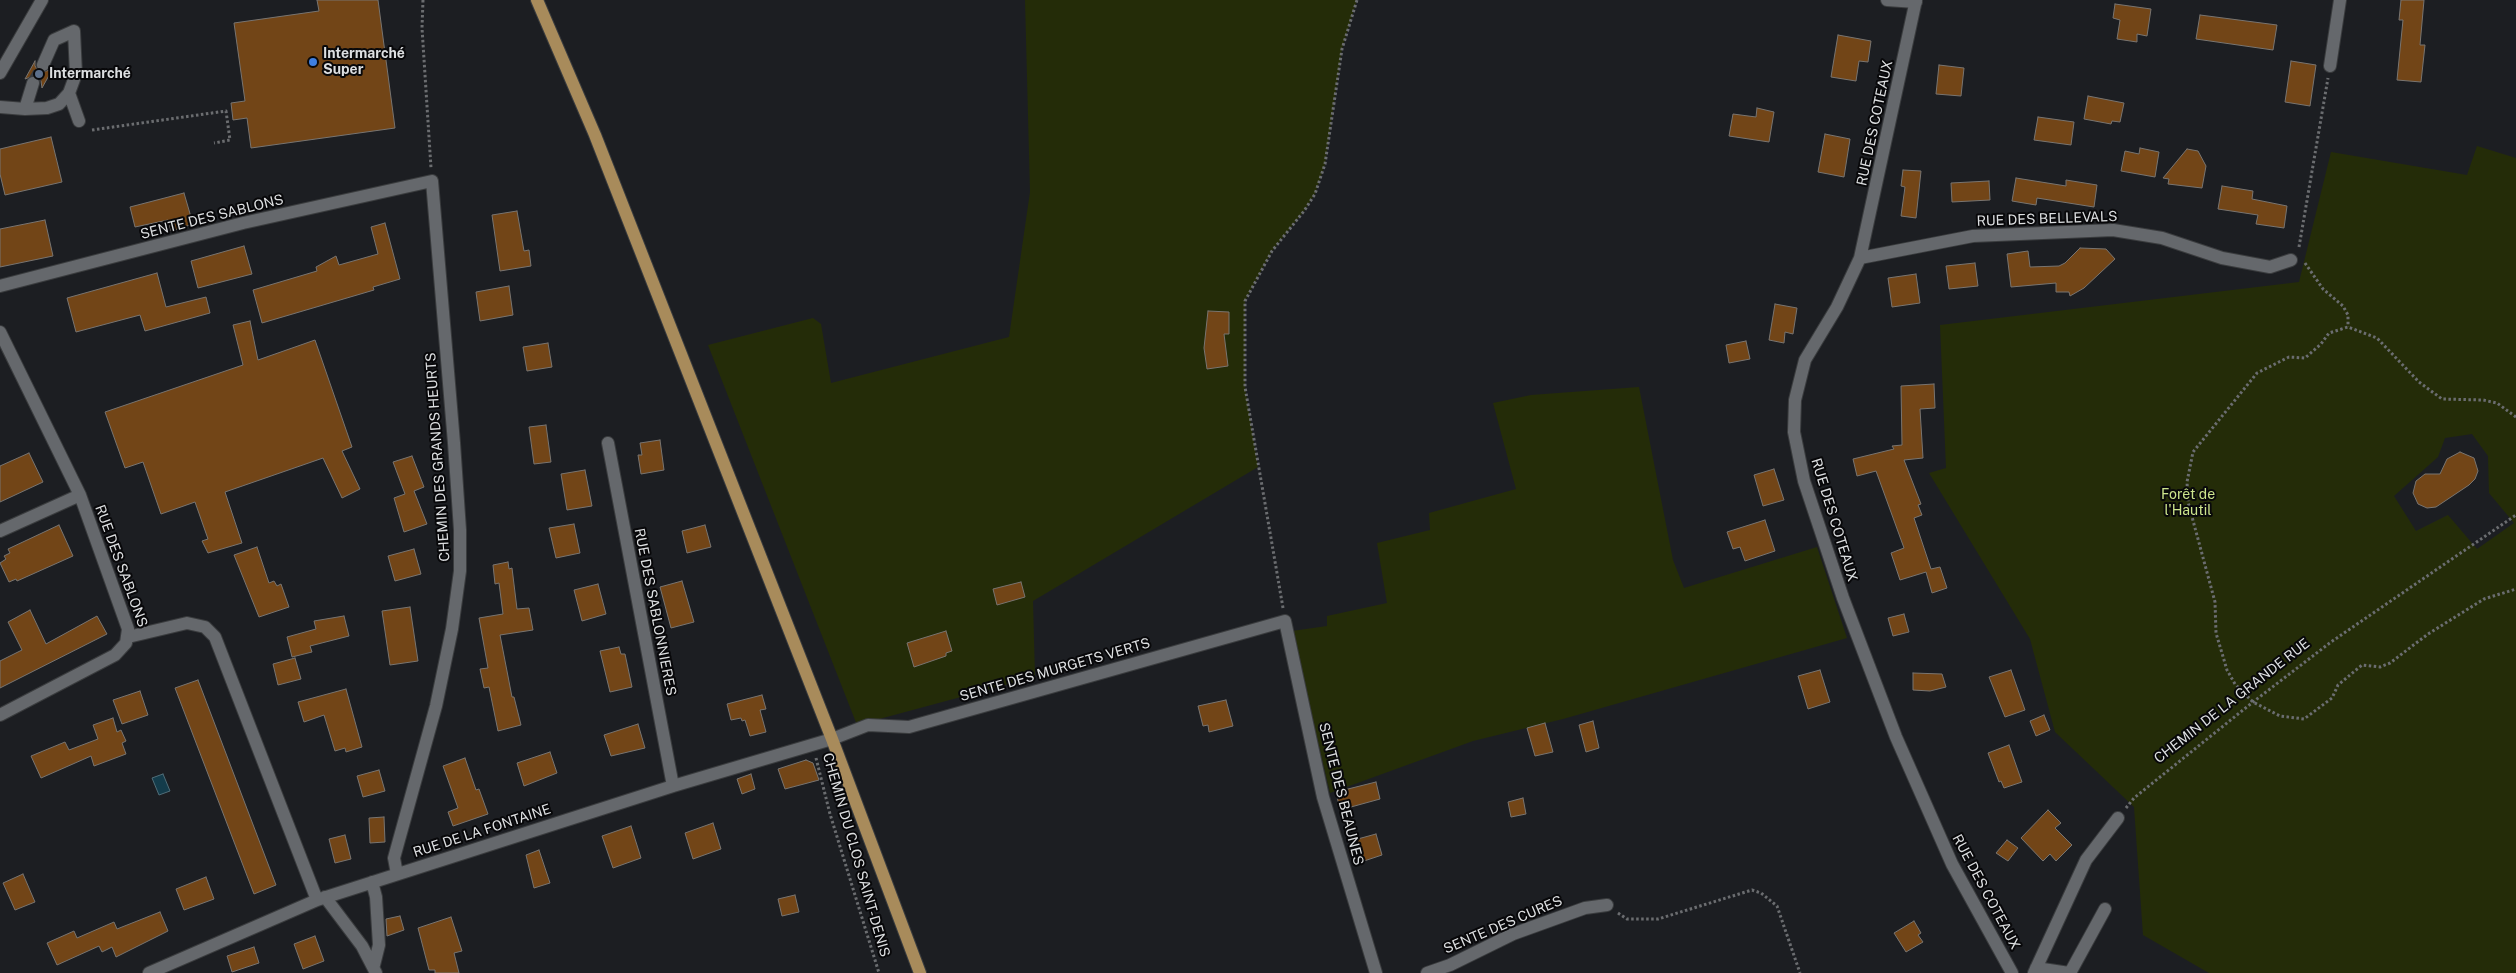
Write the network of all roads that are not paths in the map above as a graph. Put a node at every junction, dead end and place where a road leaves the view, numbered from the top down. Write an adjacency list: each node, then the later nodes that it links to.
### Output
1 (42, 0): 8 (street)
2 (537, 0): 25 (main road)
3 (1887, 0): 5 (street)
4 (2340, 0): 7 (street)
5 (1916, 1): 16 (street, RUE DES COTEAUX)
6 (43, 65): 10 (street)
7 (2330, 66)
8 (1, 68)
9 (33, 83): 12 (street)
10 (69, 94): 12 (street); 13 (street)
11 (0, 107): 12 (street)
12 (25, 109)
13 (82, 124)
14 (432, 181): 17 (street, SENTE DES SABLONS); 28 (street, CHEMIN DES GRANDS HEURTS)
15 (2295, 256): 16 (street, RUE DES BELLEVALS)
16 (1860, 258): 39 (street, RUE DES COTEAUX)
17 (0, 286)
18 (0, 332): 20 (street, RUE DES SABLONS)
19 (608, 443): 26 (street, RUE DES SABLONNIERES)
20 (80, 495): 21 (street); 23 (street, RUE DES SABLONS)
21 (0, 531)
22 (1285, 621): 25 (street, SENTE DES MURGETS VERTS); 37 (street, SENTE DES BEAUNES)
23 (128, 637): 24 (street); 30 (street, RUE DES SABLONS)
24 (0, 715)
25 (832, 739): 26 (street, RUE DE LA FONTAINE); 36 (main road)
26 (673, 786): 28 (street, RUE DE LA FONTAINE)
27 (2118, 818): 34 (street)
28 (397, 874): 29 (street, RUE DE LA FONTAINE)
29 (372, 882): 30 (street, RUE DE LA FONTAINE); 33 (street)
30 (321, 899): 33 (street, RUE DES SABLONS); 35 (street, RUE DE LA FONTAINE)
31 (1607, 905): 38 (street, SENTE DES CURES)
32 (2105, 909): 40 (street)
33 (375, 969)
34 (2035, 971): 40 (street)
35 (149, 973)
36 (920, 973)
37 (1376, 973)
38 (1427, 973)
39 (2012, 973)
40 (2069, 973)

